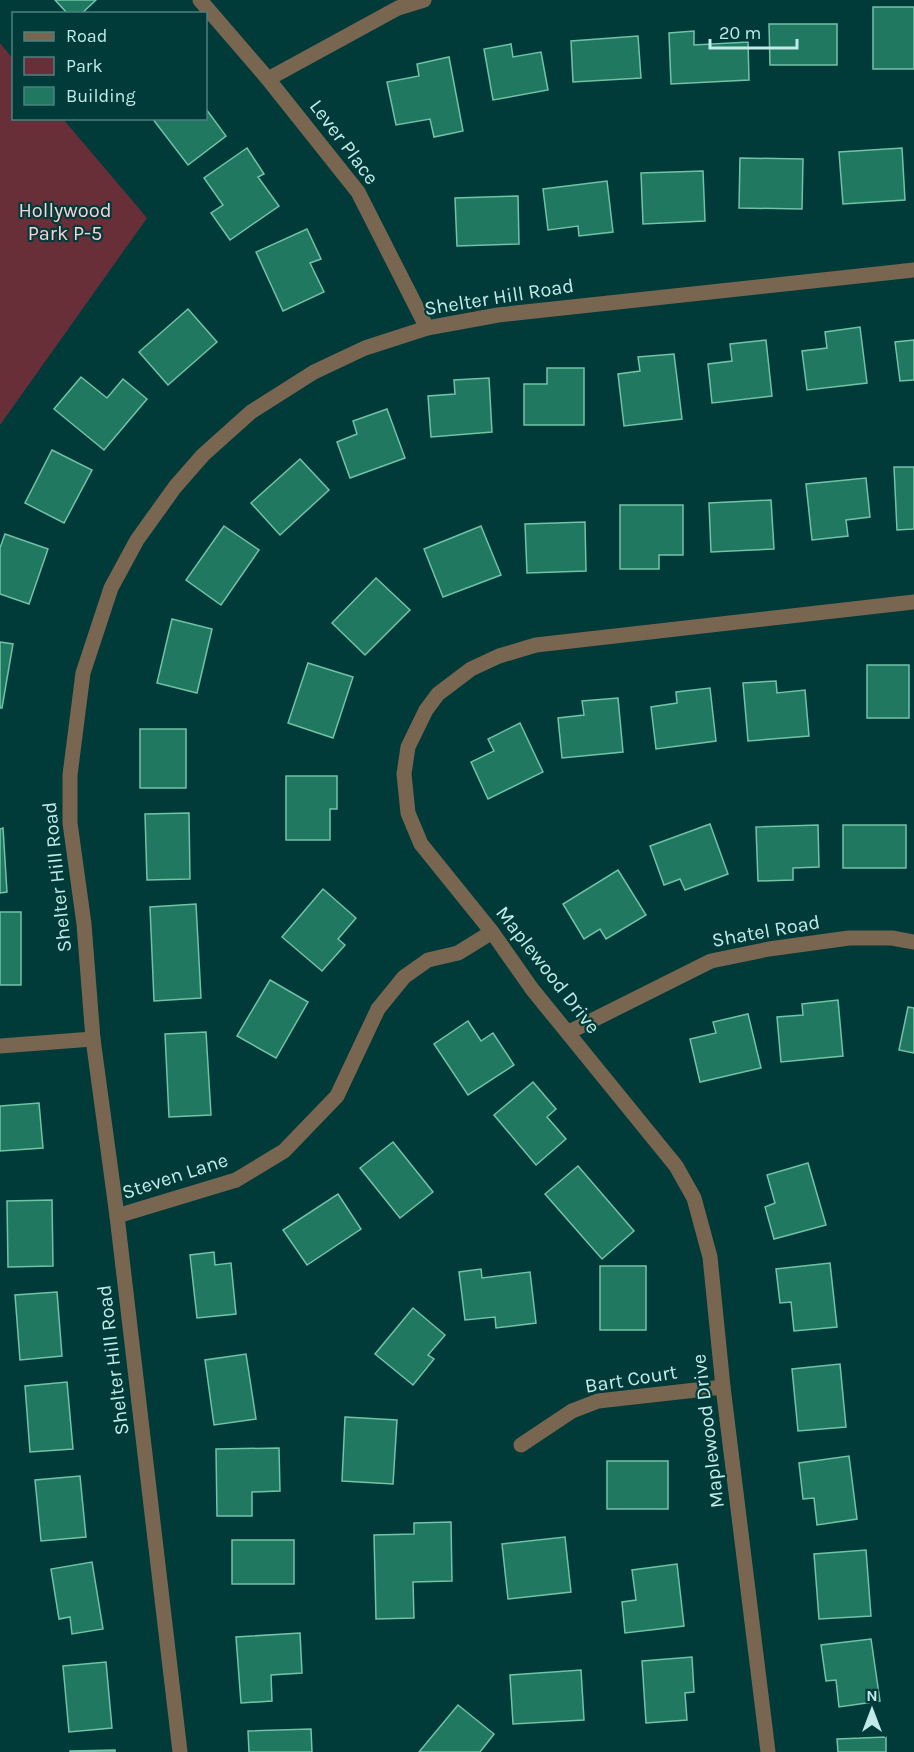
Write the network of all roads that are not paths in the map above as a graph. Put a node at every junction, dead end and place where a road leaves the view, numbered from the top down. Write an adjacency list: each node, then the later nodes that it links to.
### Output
1 (200, 0): 3 (street, Lever Place)
2 (424, 0): 3 (street)
3 (268, 79): 5 (street, Lever Place)
4 (914, 270): 5 (street, Shelter Hill Road)
5 (427, 328): 10 (street, Shelter Hill Road)
6 (914, 602): 7 (street, Maplewood Drive)
7 (492, 932): 9 (street, Maplewood Drive); 12 (street, Steven Lane)
8 (914, 942): 9 (street, Shatel Road)
9 (569, 1032): 13 (street, Maplewood Drive)
10 (93, 1039): 11 (street); 12 (street, Shelter Hill Road)
11 (0, 1046)
12 (117, 1216): 15 (street, Shelter Hill Road)
13 (723, 1387): 14 (street, Bart Court); 16 (street, Maplewood Drive)
14 (520, 1445)
15 (180, 1752)
16 (768, 1752)

